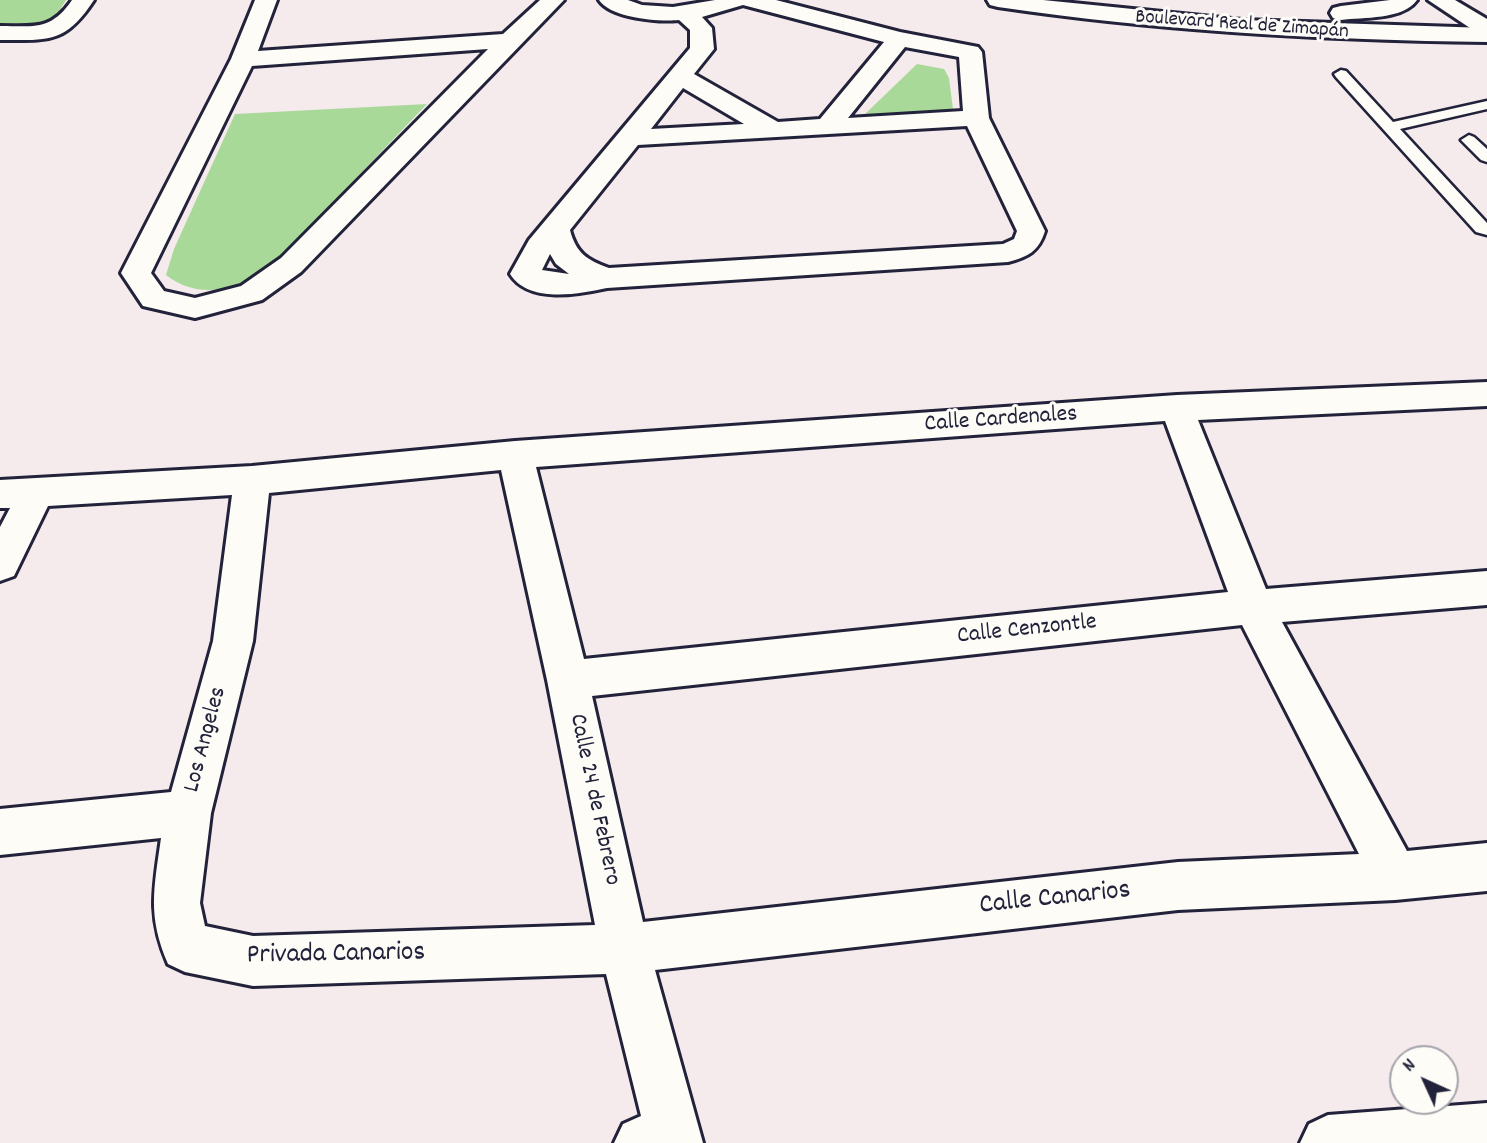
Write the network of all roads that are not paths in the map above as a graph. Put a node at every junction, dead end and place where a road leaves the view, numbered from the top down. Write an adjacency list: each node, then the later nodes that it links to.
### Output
1 (83, 0): 13 (street)
2 (266, 0): 17 (street)
3 (553, 0): 16 (street)
4 (610, 0): 11 (street)
5 (736, 0): 11 (street)
6 (750, 0): 15 (street)
7 (998, 0): 14 (street, Boulevard Real de Zimapán)
8 (1143, 0): 10 (street, Boulevard Real de Zimapán)
9 (1439, 0): 12 (street)
10 (1394, 2)
11 (685, 14): 19 (street)
12 (1487, 29)
13 (0, 33)
14 (1487, 35)
15 (899, 39): 21 (street); 22 (street)
16 (509, 41): 17 (street); 17 (street)
17 (243, 59)
18 (1341, 74): 23 (lane)
19 (681, 77): 24 (street); 26 (street)
20 (1487, 105): 23 (lane)
21 (976, 118): 22 (street); 30 (street)
22 (827, 127): 24 (street)
23 (1391, 127): 29 (lane)
24 (774, 130): 26 (street)
25 (1487, 137): 27 (lane)
26 (630, 138): 28 (street)
27 (1487, 157)
28 (556, 229): 30 (street); 30 (street)
29 (1487, 230)
30 (607, 278)
31 (1487, 394): 32 (street, Calle Cardenales)
32 (1177, 408): 33 (street, Calle Cardenales); 39 (street)
33 (514, 456): 34 (street); 40 (street, Calle 24 de Febrero)
34 (252, 480): 35 (street); 41 (street, Los Angeles)
35 (36, 492): 36 (street); 37 (street)
36 (0, 494)
37 (0, 565)
38 (1487, 588): 39 (street, Calle Cenzontle)
39 (1253, 607): 40 (street, Calle Cenzontle); 44 (street)
40 (568, 680): 45 (street, Calle 24 de Febrero)
41 (188, 813): 42 (street, Los Angeles); 45 (street, Privada Canarios)
42 (0, 832)
43 (1487, 867): 44 (street, Calle Canarios)
44 (1395, 876): 45 (street, Calle Canarios)
45 (624, 949): 47 (street, Calle 24 de Febrero)
46 (1487, 1130): 48 (street)
47 (663, 1140)
48 (1328, 1143)

